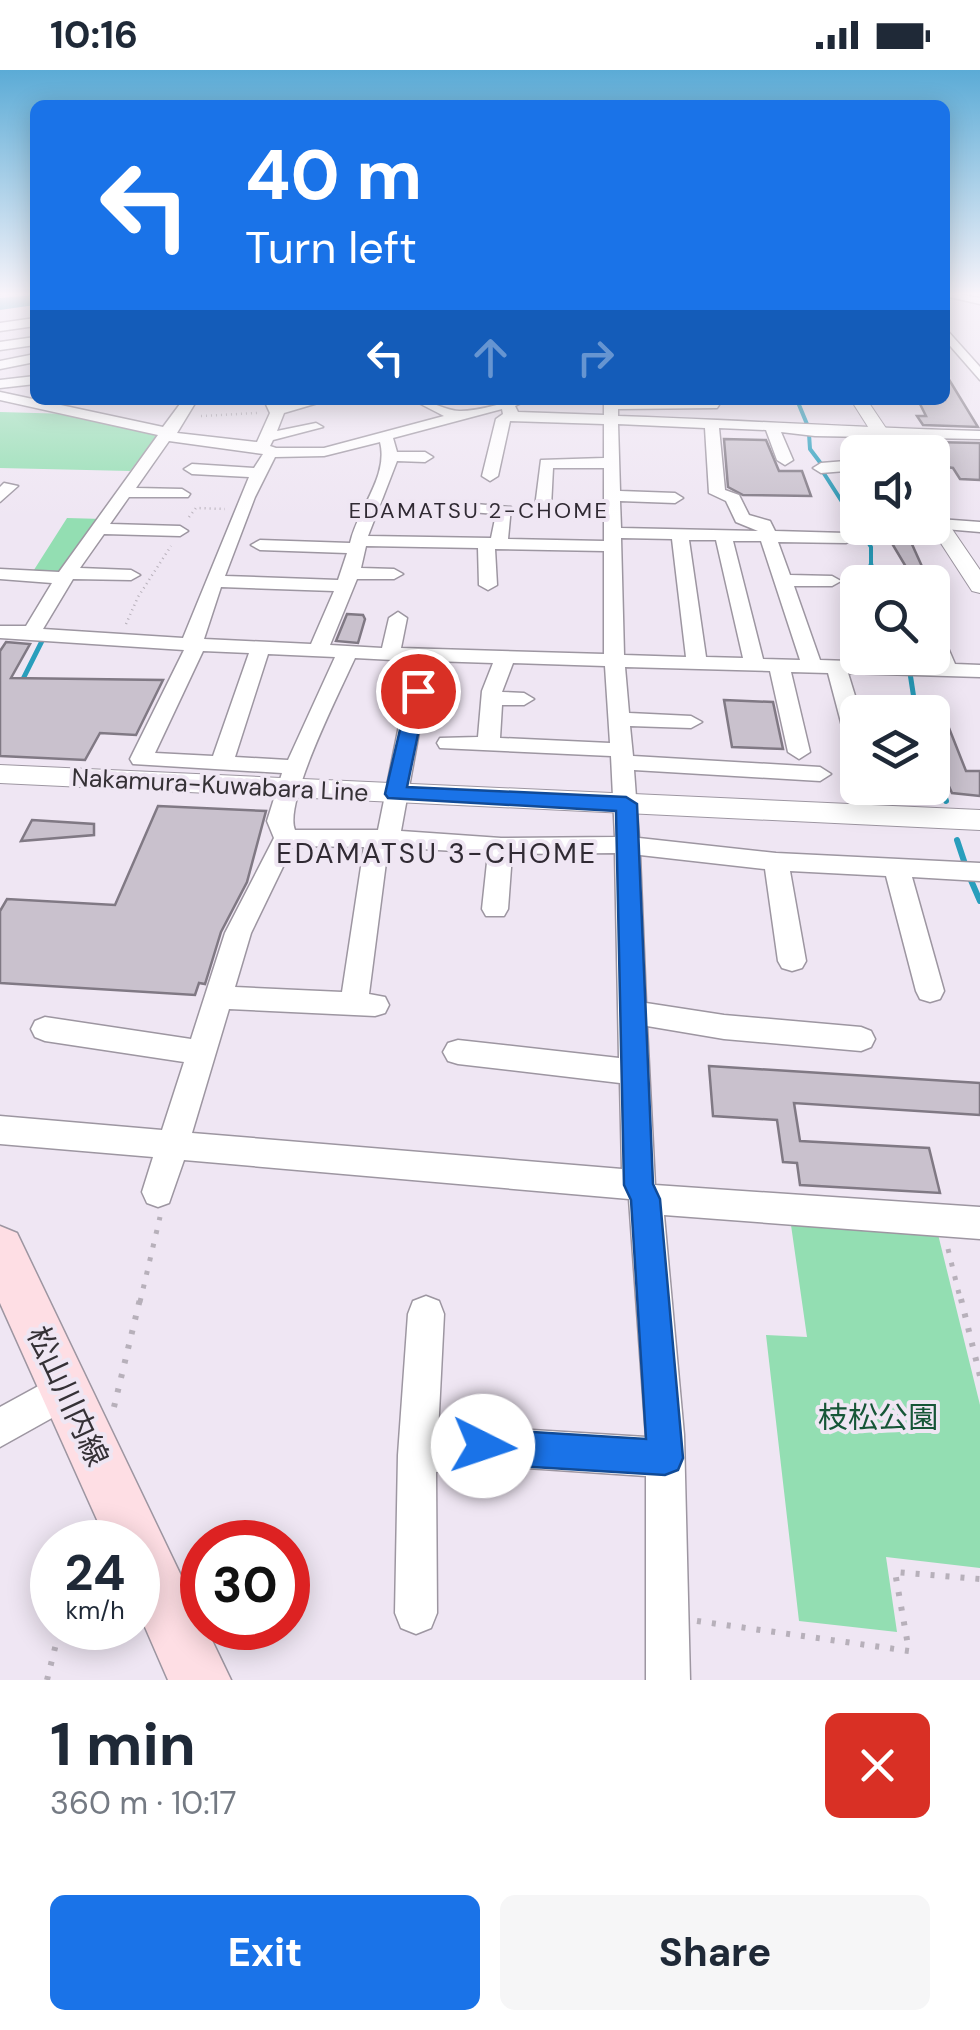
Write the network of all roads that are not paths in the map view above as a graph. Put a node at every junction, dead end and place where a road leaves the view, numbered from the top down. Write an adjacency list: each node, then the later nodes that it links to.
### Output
1 (30, 381): 2 (street)
2 (0, 384)
3 (0, 396): 4 (street)
4 (30, 403)
5 (39, 405): 20 (street)
6 (188, 405): 20 (street)
7 (274, 405): 24 (street)
8 (432, 405): 13 (street)
9 (700, 405): 17 (street)
10 (712, 405): 14 (street)
11 (862, 405): 18 (street)
12 (513, 407): 13 (street); 17 (street); 33 (street)
13 (458, 416): 22 (street)
14 (715, 425): 15 (street); 17 (street); 46 (street)
15 (772, 426): 18 (street); 28 (street)
16 (316, 427): 24 (street)
17 (613, 427): 36 (street); 38 (street)
18 (880, 432): 19 (street); 21 (street)
19 (980, 434)
20 (168, 435): 23 (street); 34 (street)
21 (882, 435)
22 (385, 436): 24 (street); 25 (street)
23 (240, 445): 24 (street); 26 (street)
24 (267, 446): 32 (street)
25 (388, 456): 27 (street); 50 (street)
26 (227, 458)
27 (425, 458)
28 (785, 460)
29 (840, 466): 30 (street)
30 (821, 468)
31 (192, 469): 32 (street)
32 (257, 473): 59 (street)
33 (490, 476)
34 (125, 492): 35 (street); 42 (street)
35 (182, 494)
36 (612, 496): 37 (street); 48 (street)
37 (675, 498)
38 (543, 507)
39 (464, 508): 51 (street)
40 (950, 522): 41 (street)
41 (980, 527)
42 (100, 529): 43 (street); 55 (street)
43 (180, 531)
44 (680, 535): 45 (street); 48 (street); 74 (street)
45 (724, 537): 46 (street); 75 (street)
46 (770, 537): 47 (street); 58 (street)
47 (840, 538)
48 (612, 540): 51 (street); 73 (street)
49 (950, 540): 62 (street)
50 (358, 544): 51 (street); 52 (street); 57 (street)
51 (492, 544): 61 (street)
52 (260, 546)
53 (0, 574): 55 (street)
54 (394, 574): 57 (street)
55 (66, 576): 56 (street); 65 (street)
56 (131, 576)
57 (348, 579): 59 (street); 68 (street)
58 (784, 580): 60 (street); 77 (street)
59 (217, 581): 66 (street)
60 (832, 581)
61 (488, 585)
62 (980, 586)
63 (398, 618): 70 (street)
64 (0, 632): 65 (street)
65 (32, 632): 66 (street)
66 (194, 643): 67 (street); 91 (street)
67 (261, 647): 68 (street); 91 (street)
68 (318, 651): 69 (street)
69 (348, 652): 70 (street); 94 (street)
70 (390, 654): 71 (street)
71 (423, 655): 72 (street); 95 (street)
72 (506, 657): 73 (street); 83 (street)
73 (614, 658): 74 (street); 85 (street)
74 (697, 663): 75 (street)
75 (754, 664): 76 (street)
76 (779, 664): 77 (street); 89 (street)
77 (812, 665): 78 (street)
78 (836, 666): 79 (street); 82 (street)
79 (840, 666)
80 (950, 670): 81 (street)
81 (980, 671)
82 (844, 695)
83 (492, 698): 84 (street); 88 (street)
84 (524, 699)
85 (618, 719): 86 (street); 90 (street)
86 (692, 722)
87 (448, 743): 88 (street)
88 (489, 744): 90 (street)
89 (800, 752)
90 (622, 756): 93 (street); 96 (street)
91 (222, 763): 94 (street)
92 (0, 774): 94 (street, Nakamura-Kuwabara Line)
93 (820, 774)
94 (292, 778): 95 (street, Nakamura-Kuwabara Line); 98 (street)
95 (395, 794): 96 (street, Nakamura-Kuwabara Line); 99 (street)
96 (626, 804): 97 (street, Nakamura-Kuwabara Line); 100 (street)
97 (980, 820)
98 (286, 838): 99 (street); 108 (street)
99 (382, 838): 101 (street); 108 (street)
100 (627, 845): 101 (street); 102 (street); 109 (street)
101 (501, 846): 105 (street)
102 (776, 862): 103 (street); 106 (street)
103 (897, 868): 104 (street); 107 (street)
104 (980, 872)
105 (494, 909)
106 (792, 961)
107 (930, 991)
108 (218, 997): 112 (street)
109 (633, 1012): 111 (street); 114 (street)
110 (45, 1030): 112 (street)
111 (861, 1039)
112 (200, 1052): 116 (street)
113 (458, 1052): 114 (street)
114 (635, 1072): 118 (street)
115 (0, 1130): 116 (street)
116 (170, 1146): 117 (street); 118 (street)
117 (158, 1192)
118 (642, 1192): 119 (street); 125 (street)
119 (980, 1223)
120 (0, 1249): 122 (main road, 松山川内線)
121 (426, 1314): 124 (street)
122 (64, 1392): 123 (street); 126 (main road, 松山川内線)
123 (0, 1428)
124 (417, 1456): 125 (street); 128 (street)
125 (665, 1458): 130 (street)
126 (126, 1520)
127 (160, 1594): 129 (main road, 松山川内線)
128 (416, 1612)
129 (200, 1680)
130 (668, 1680)

